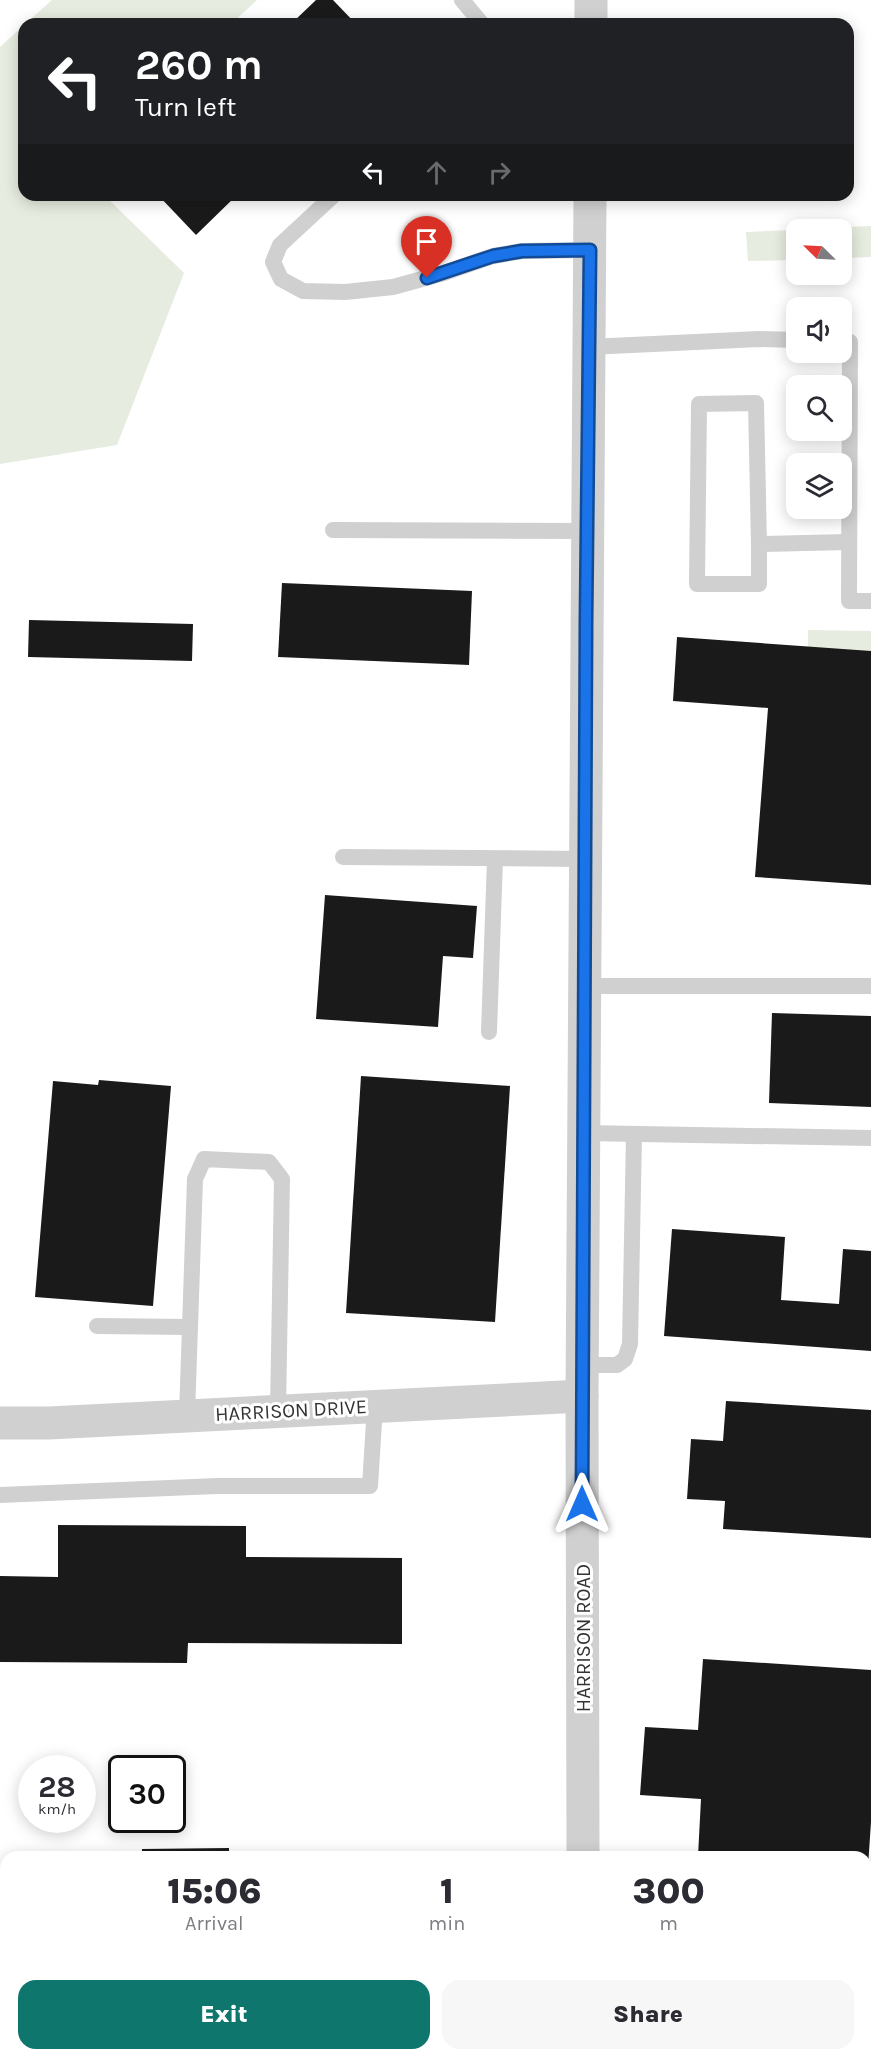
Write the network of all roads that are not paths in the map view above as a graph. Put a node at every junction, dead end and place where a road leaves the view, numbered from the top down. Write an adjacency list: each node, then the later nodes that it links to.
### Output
1 (462, 0): 3 (lane)
2 (591, 0): 4 (street)
3 (477, 18)
4 (591, 18)
5 (328, 201): 7 (lane)
6 (590, 201): 7 (street, HARRISON ROAD)
7 (590, 250): 9 (street, HARRISON ROAD)
8 (786, 340): 9 (lane)
9 (589, 347): 12 (street, HARRISON ROAD)
10 (850, 363): 13 (lane)
11 (333, 530): 12 (lane)
12 (587, 531): 18 (street, HARRISON ROAD)
13 (849, 542): 14 (lane); 15 (lane)
14 (759, 544): 14 (lane)
15 (871, 601)
16 (343, 857): 17 (lane)
17 (495, 859): 18 (lane); 21 (lane)
18 (586, 859): 19 (street, HARRISON ROAD)
19 (585, 986): 20 (lane); 22 (street, HARRISON ROAD)
20 (871, 986)
21 (489, 1032)
22 (585, 1133): 23 (lane); 27 (street, HARRISON ROAD)
23 (634, 1134): 24 (lane); 27 (lane)
24 (871, 1138)
25 (97, 1326): 26 (lane)
26 (190, 1327): 29 (lane); 30 (lane)
27 (582, 1381): 28 (street, HARRISON DRIVE); 33 (street, HARRISON ROAD)
28 (375, 1406): 29 (street, HARRISON DRIVE); 32 (lane)
29 (278, 1410): 30 (street, HARRISON DRIVE)
30 (187, 1415): 31 (street, HARRISON DRIVE)
31 (0, 1423)
32 (0, 1495)
33 (583, 1851)

